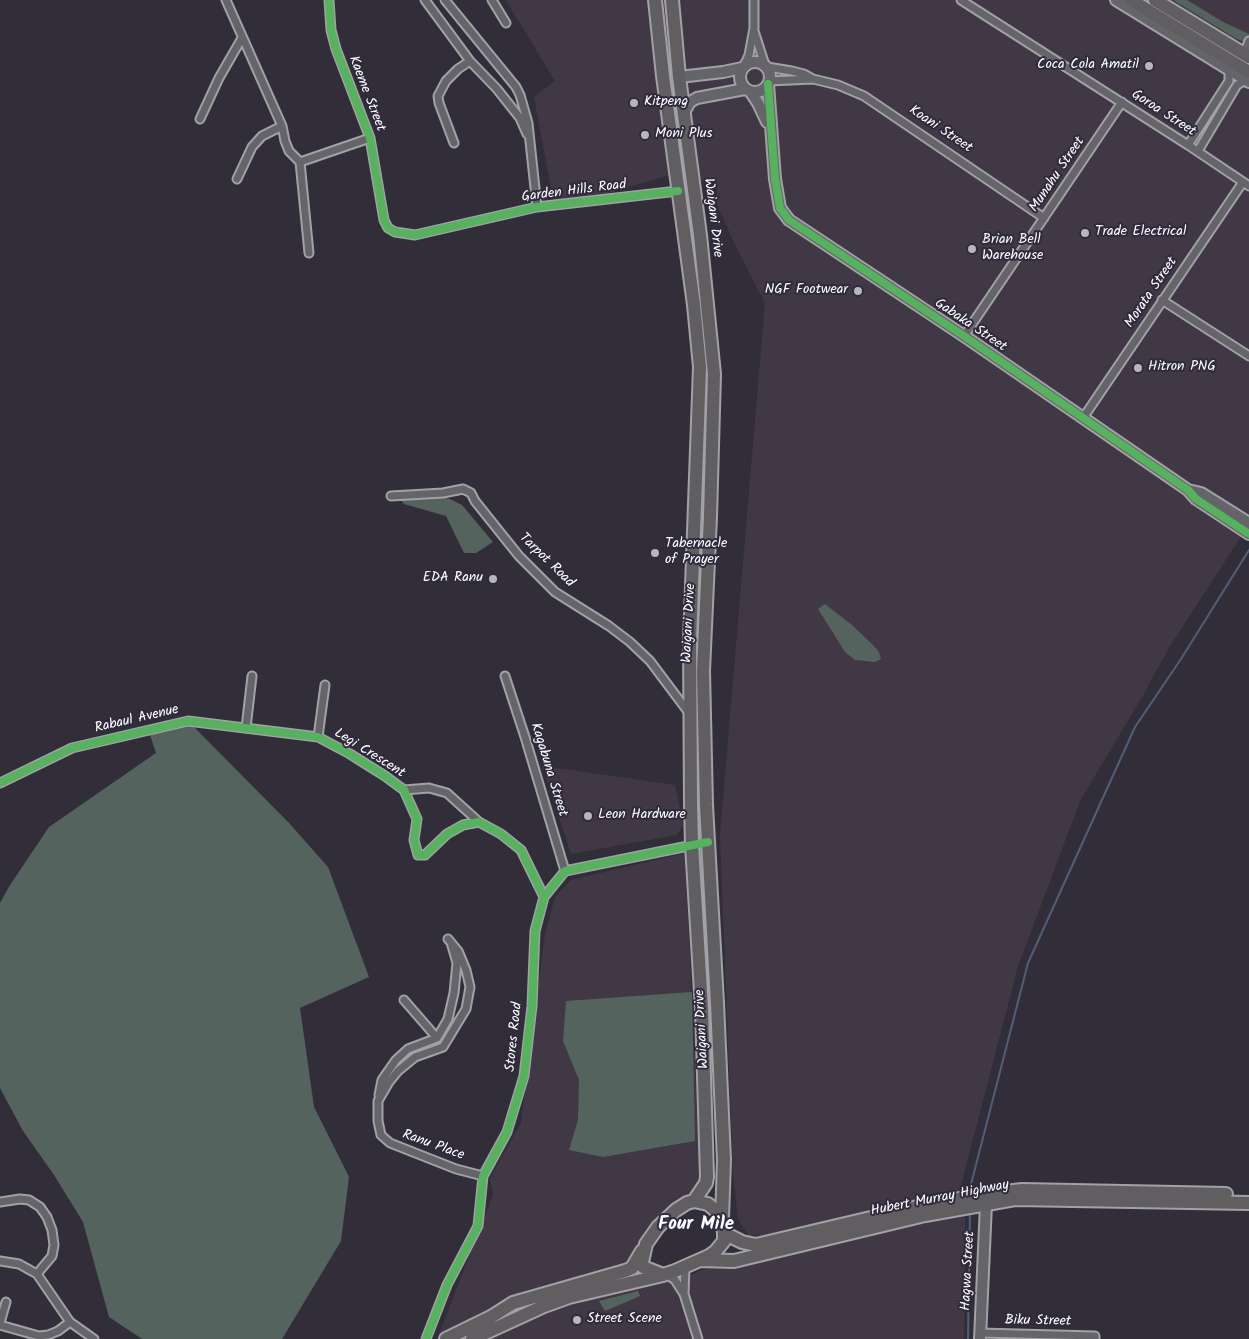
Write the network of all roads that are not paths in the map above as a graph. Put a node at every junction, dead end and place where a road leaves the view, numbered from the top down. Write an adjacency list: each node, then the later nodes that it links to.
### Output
1 (226, 0): 15 (street)
2 (330, 0): 32 (street, Kaeme Street)
3 (425, 0): 17 (street)
4 (445, 0): 31 (street)
5 (492, 0): 13 (street)
6 (655, 0): 34 (highway, Waigani Drive)
7 (672, 0): 21 (highway, Waigani Drive)
8 (754, 0): 14 (street)
9 (961, 0): 26 (street, Goroa Street)
10 (1116, 0): 18 (street)
11 (1131, 0): 18 (highway)
12 (1155, 0): 18 (highway)
13 (506, 23)
14 (754, 28): 19 (street); 20 (street)
15 (242, 38): 28 (street); 29 (street)
16 (1249, 42): 18 (street)
17 (470, 61): 31 (street); 33 (street)
18 (1238, 61): 22 (highway); 35 (street)
19 (744, 66): 20 (street); 21 (street); 25 (street)
20 (766, 66): 23 (street, Koani Street); 24 (street)
21 (678, 77): 27 (highway, Waigani Drive); 34 (highway)
22 (1248, 78): 36 (street)
23 (813, 79): 24 (street, Koani Street); 42 (street, Koani Street)
24 (769, 83): 25 (street); 30 (street, Gabaka Street)
25 (748, 90): 27 (street); 30 (street, Gabaka Street)
26 (1122, 102): 35 (street, Goroa Street); 42 (street, Munahu Street)
27 (683, 114): 43 (highway, Waigani Drive)
28 (200, 119)
29 (282, 126): 37 (street); 38 (street)
30 (770, 130): 49 (street, Gabaka Street)
31 (529, 137): 41 (street)
32 (370, 138): 37 (street); 44 (street, Kaeme Street)
33 (454, 143)
34 (672, 144): 40 (highway, Waigani Drive)
35 (1188, 145): 36 (street, Goroa Street)
36 (1198, 151): 39 (street, Goroa Street)
37 (300, 162): 45 (street)
38 (237, 179)
39 (1246, 184): 46 (street, Morata Street)
40 (678, 191): 41 (street, Garden Hills Road); 47 (highway, Waigani Drive)
41 (537, 207): 44 (street, Garden Hills Road)
42 (1044, 218): 49 (street, Munahu Street)
43 (700, 234): 47 (highway); 48 (highway, Waigani Drive)
44 (415, 235)
45 (309, 253)
46 (1162, 300): 50 (street); 52 (street, Morata Street)
47 (694, 305): 51 (highway, Waigani Drive)
48 (708, 321): 51 (highway); 57 (highway, Waigani Drive)
49 (964, 336): 52 (street, Gabaka Street)
50 (1249, 356)
51 (699, 388): 61 (highway, Waigani Drive)
52 (1083, 418): 53 (street, Gabaka Street)
53 (1188, 490): 55 (street, Gabaka Street); 56 (street, Gabaka Street)
54 (390, 496): 62 (street, Tarpot Road)
55 (1249, 523)
56 (1249, 534)
57 (706, 604): 61 (highway); 68 (highway, Waigani Drive)
58 (252, 676): 63 (street)
59 (505, 676): 70 (street, Kagabuna Street)
60 (325, 685): 64 (street)
61 (691, 688): 62 (highway, Waigani Drive)
62 (691, 716): 69 (highway, Waigani Drive)
63 (246, 728): 64 (street, Rabaul Avenue); 65 (street, Rabaul Avenue)
64 (318, 737): 66 (street, Legi Crescent)
65 (0, 783)
66 (404, 790): 67 (street); 67 (street, Legi Crescent)
67 (479, 822): 71 (street)
68 (708, 842): 69 (street); 82 (highway, Waigani Drive)
69 (692, 845): 70 (street); 77 (highway, Waigani Drive)
70 (565, 871): 71 (street, Stores Road)
71 (544, 897): 75 (street, Stores Road)
72 (404, 1000): 73 (street)
73 (438, 1038): 74 (street, Ranu Place); 74 (street)
74 (378, 1101): 75 (street, Ranu Place)
75 (483, 1176): 97 (street, Stores Road)
76 (1249, 1194): 79 (highway, Hubert Murray Highway)
77 (694, 1201): 82 (highway); 84 (highway)
78 (0, 1202): 88 (street)
79 (980, 1202): 80 (highway, Hubert Murray Highway); 81 (highway, Hubert Murray Highway); 94 (street, Hagwa Street)
80 (1249, 1203)
81 (959, 1204): 83 (highway, Hubert Murray Highway); 85 (highway, Hubert Murray Highway)
82 (722, 1219): 83 (highway)
83 (724, 1234): 85 (highway)
84 (646, 1244): 89 (highway); 98 (highway)
85 (700, 1260): 87 (highway)
86 (0, 1261): 88 (street)
87 (685, 1267): 89 (highway); 90 (street)
88 (37, 1274): 92 (street)
89 (665, 1274): 90 (street); 99 (highway)
90 (684, 1294): 100 (street)
91 (6, 1302): 93 (street)
92 (70, 1322): 93 (street); 96 (street)
93 (0, 1324)
94 (980, 1336): 95 (street, Biku Street)
95 (1095, 1337)
96 (94, 1339)
97 (426, 1339)
98 (446, 1339)
99 (472, 1339)
100 (698, 1339)

